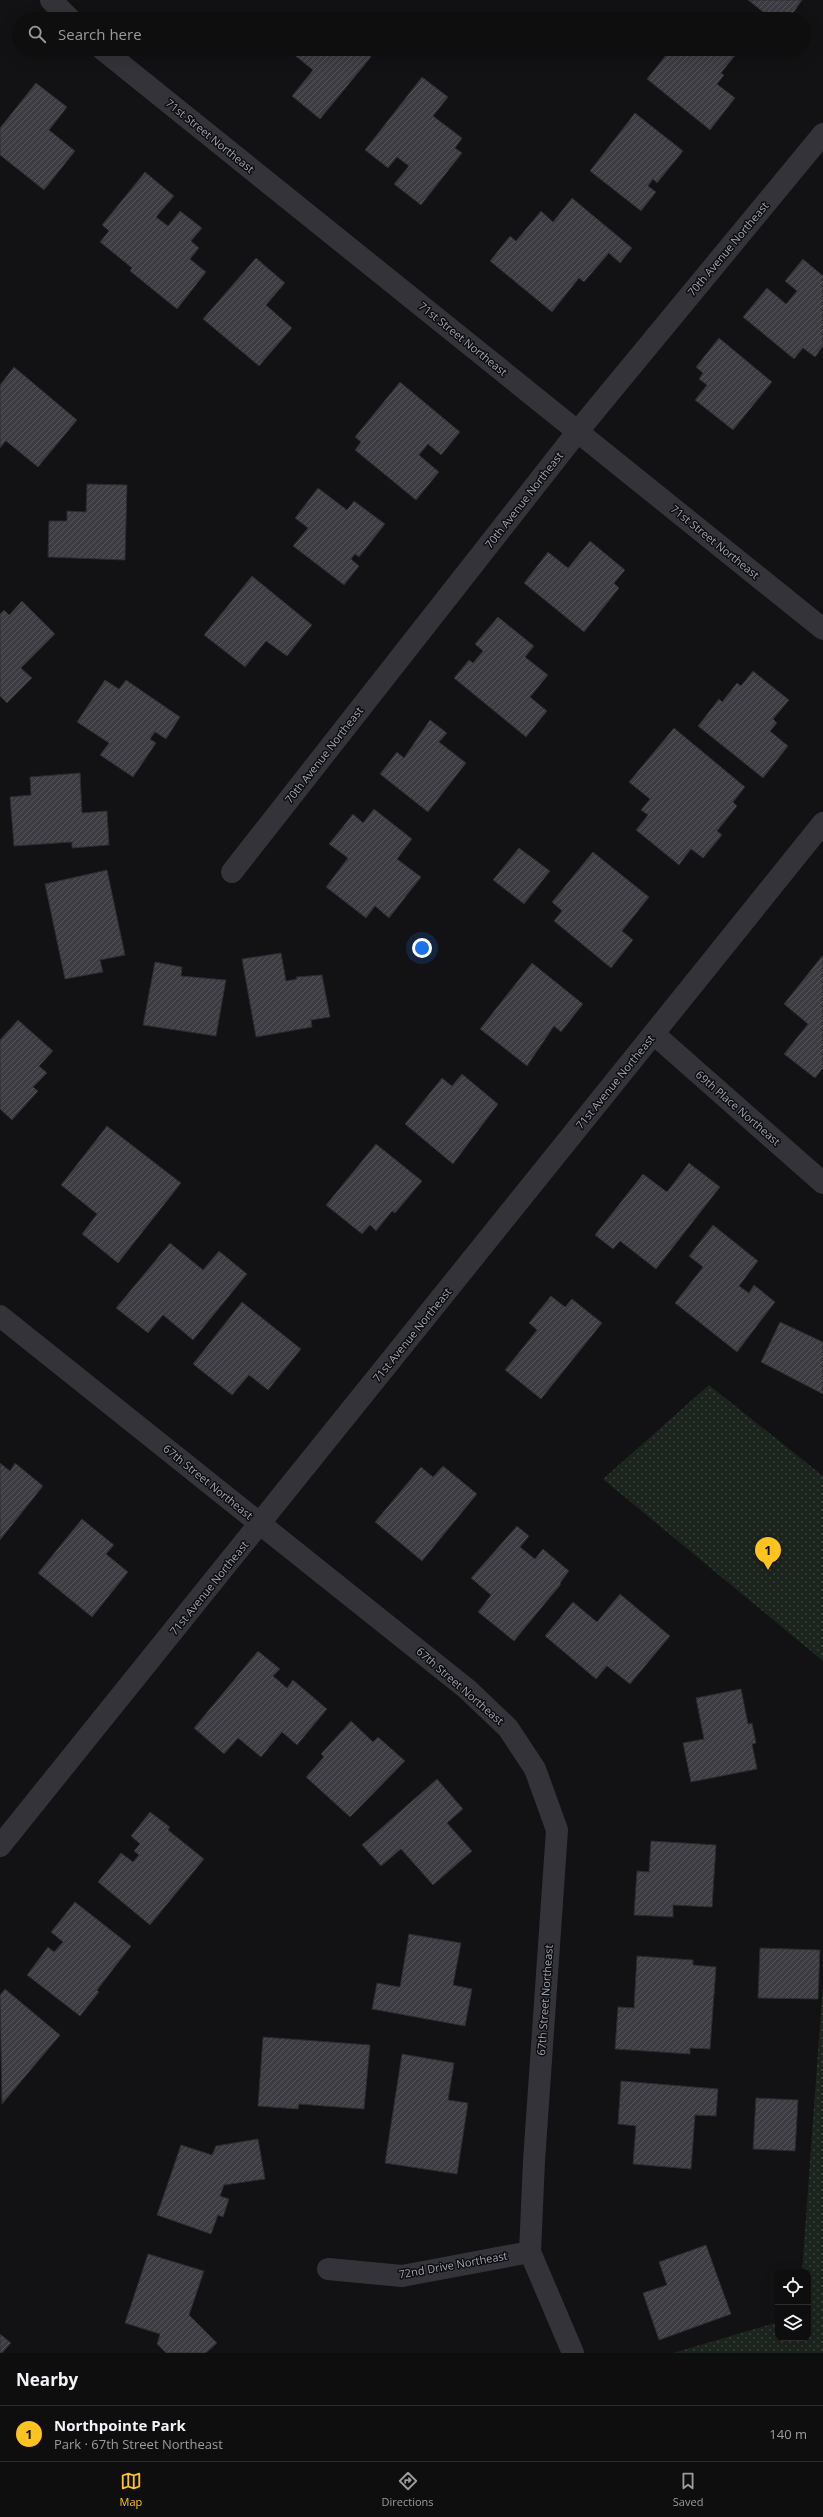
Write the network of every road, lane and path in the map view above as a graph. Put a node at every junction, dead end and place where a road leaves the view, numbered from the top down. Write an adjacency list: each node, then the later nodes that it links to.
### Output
1 (51, 0): 2 (street)
2 (63, 12)
3 (111, 56): 5 (street, 71st Street Northeast)
4 (823, 134): 5 (street, 70th Avenue Northeast)
5 (578, 431): 6 (street, 71st Street Northeast); 8 (street, 70th Avenue Northeast)
6 (823, 629)
7 (823, 824): 9 (street, 71st Avenue Northeast)
8 (232, 872)
9 (654, 1034): 10 (street, 69th Place Northeast); 12 (street, 71st Avenue Northeast)
10 (823, 1183)
11 (0, 1316): 12 (street, 67th Street Northeast)
12 (261, 1524): 13 (street, 71st Avenue Northeast); 14 (street, 67th Street Northeast)
13 (0, 1846)
14 (530, 2252): 15 (street, 72nd Drive Northeast); 16 (street, 67th Street Northeast)
15 (328, 2269)
16 (573, 2353)

